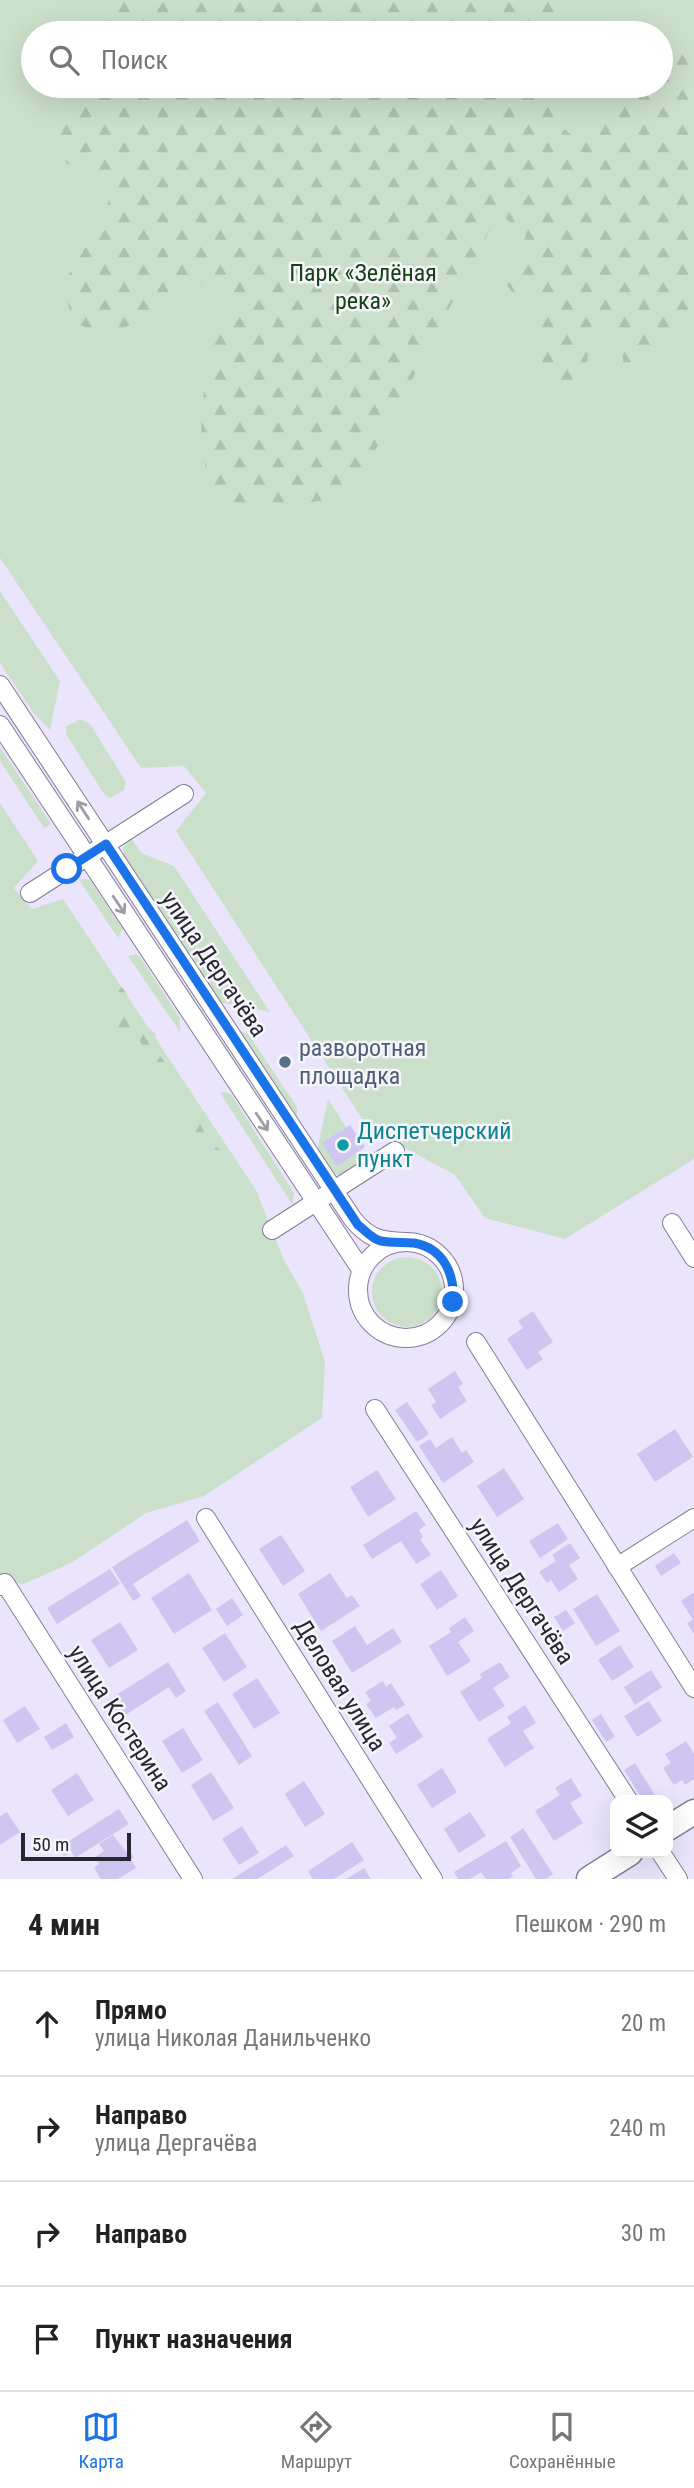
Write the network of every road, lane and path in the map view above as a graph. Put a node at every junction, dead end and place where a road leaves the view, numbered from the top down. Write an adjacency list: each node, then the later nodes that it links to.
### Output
1 (0, 685): 4 (street, улица Дергачёва, one-way to 1)
2 (0, 725): 4 (street, улица Дергачёва)
3 (184, 794): 4 (street)
4 (96, 851): 5 (street); 7 (street, улица Дергачёва); 8 (street, улица Дергачёва, one-way to 8)
5 (30, 893)
6 (396, 1151): 7 (street)
7 (334, 1190): 8 (street); 11 (street, улица Дергачёва)
8 (316, 1203): 10 (street); 13 (street, улица Дергачёва)
9 (672, 1223): 12 (street)
10 (272, 1230)
11 (405, 1242): 13 (street); 13 (street)
12 (694, 1258)
13 (362, 1271)
14 (476, 1342): 18 (street)
15 (375, 1409): 21 (street, улица Дергачёва)
16 (206, 1518): 27 (street, Деловая улица)
17 (694, 1518): 18 (street)
18 (617, 1567): 20 (street)
19 (2, 1584): 26 (street, улица Костерина)
20 (694, 1688)
21 (625, 1795)
22 (694, 1812): 23 (street)
23 (673, 1825)
24 (622, 1858): 28 (street)
25 (664, 1858): 29 (street)
26 (194, 1879)
27 (433, 1879)
28 (589, 1879)
29 (678, 1879)

